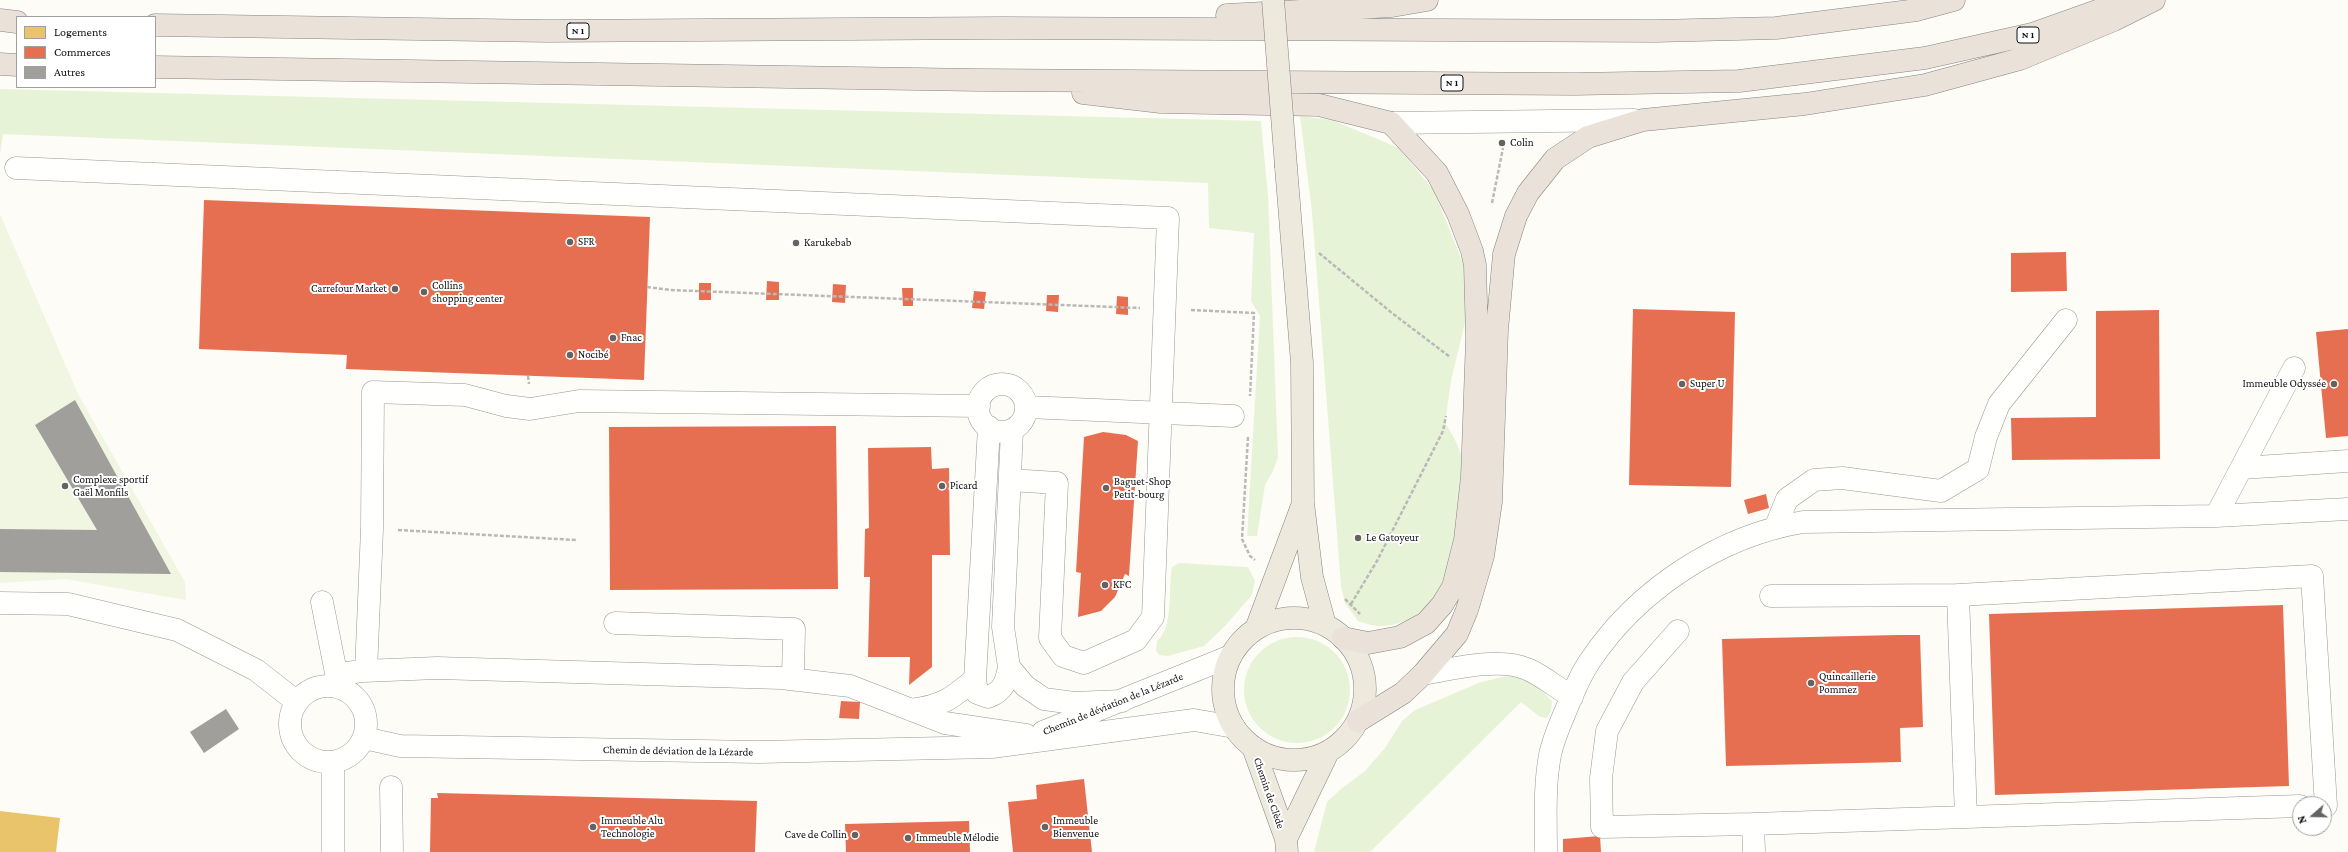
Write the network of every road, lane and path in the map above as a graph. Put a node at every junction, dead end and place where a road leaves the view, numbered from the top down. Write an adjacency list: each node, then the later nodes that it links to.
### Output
1 (1273, 0): 19 (main road, bridge)
2 (1428, 0): 9 (highway)
3 (1954, 0): 9 (highway, N 1)
4 (2128, 0): 13 (highway, N 1)
5 (2154, 0): 14 (highway)
6 (0, 21): 7 (highway)
7 (16, 22)
8 (156, 25): 9 (highway, N 1)
9 (1001, 28)
10 (0, 64): 11 (highway)
11 (16, 65)
12 (156, 66): 13 (highway, N 1)
13 (979, 80): 16 (highway)
14 (1643, 120): 15 (street); 58 (highway)
15 (1511, 122): 16 (street); 18 (path)
16 (1391, 123): 54 (highway)
17 (16, 168): 21 (street)
18 (1491, 209)
19 (1292, 242): 23 (path); 36 (main road)
20 (647, 287): 21 (path)
21 (1164, 309): 25 (path); 29 (street)
22 (2066, 320): 39 (street)
23 (1452, 352)
24 (2294, 368): 34 (street)
25 (1250, 399)
26 (979, 406): 27 (street); 31 (street); 40 (street)
27 (1027, 407): 29 (street); 32 (street)
28 (1448, 410): 48 (path)
29 (1160, 413): 30 (street); 35 (street)
30 (1240, 423): 42 (path)
31 (989, 428): 32 (street); 60 (street)
32 (1012, 430): 35 (street)
33 (2348, 461): 34 (street)
34 (2242, 468): 38 (street)
35 (1010, 480): 56 (street)
36 (1303, 503): 42 (main road); 43 (main road)
37 (2348, 509): 38 (street)
38 (2216, 516): 39 (street)
39 (1776, 526): 62 (street)
40 (372, 529): 41 (path); 57 (street)
41 (576, 540)
42 (1277, 576): 51 (main road)
43 (1312, 577): 48 (path); 50 (main road)
44 (1958, 595): 45 (street); 75 (street); 77 (street)
45 (1771, 596)
46 (322, 602): 61 (street)
47 (0, 603): 64 (street)
48 (1351, 604): 54 (path)
49 (615, 623): 59 (street)
50 (1325, 625): 51 (main road); 53 (main road)
51 (1256, 629): 55 (main road)
52 (1678, 630): 78 (street)
53 (1343, 638): 54 (highway); 66 (main road)
54 (1383, 640)
55 (1231, 656): 63 (street, Chemin de déviation de la Lézarde); 67 (main road)
56 (1009, 667): 60 (street); 63 (street)
57 (366, 671): 59 (street); 61 (street)
58 (1422, 674): 62 (street); 66 (highway)
59 (792, 679): 65 (street)
60 (975, 679): 65 (street)
61 (339, 681): 64 (street); 69 (street)
62 (1572, 697): 82 (street)
63 (1122, 701): 68 (street, Chemin de déviation de la Lézarde)
64 (297, 702): 73 (street)
65 (910, 710): 68 (street)
66 (1358, 721): 72 (main road)
67 (1234, 727): 70 (street, Chemin de déviation de la Lézarde); 71 (main road)
68 (1031, 736): 70 (street, Chemin de déviation de la Lézarde)
69 (364, 738): 70 (street, Chemin de déviation de la Lézarde); 73 (street)
70 (992, 747)
71 (1253, 747): 72 (main road); 79 (main road, Chemin de Clède)
72 (1328, 752): 79 (main road, Chemin de Clède)
73 (333, 762): 80 (street)
74 (390, 787): 81 (street)
75 (2325, 796)
76 (2292, 806): 77 (street)
77 (1966, 817): 78 (street)
78 (1753, 824): 83 (street)
79 (1286, 846)
80 (333, 852)
81 (392, 852)
82 (1546, 852)
83 (1754, 852)

